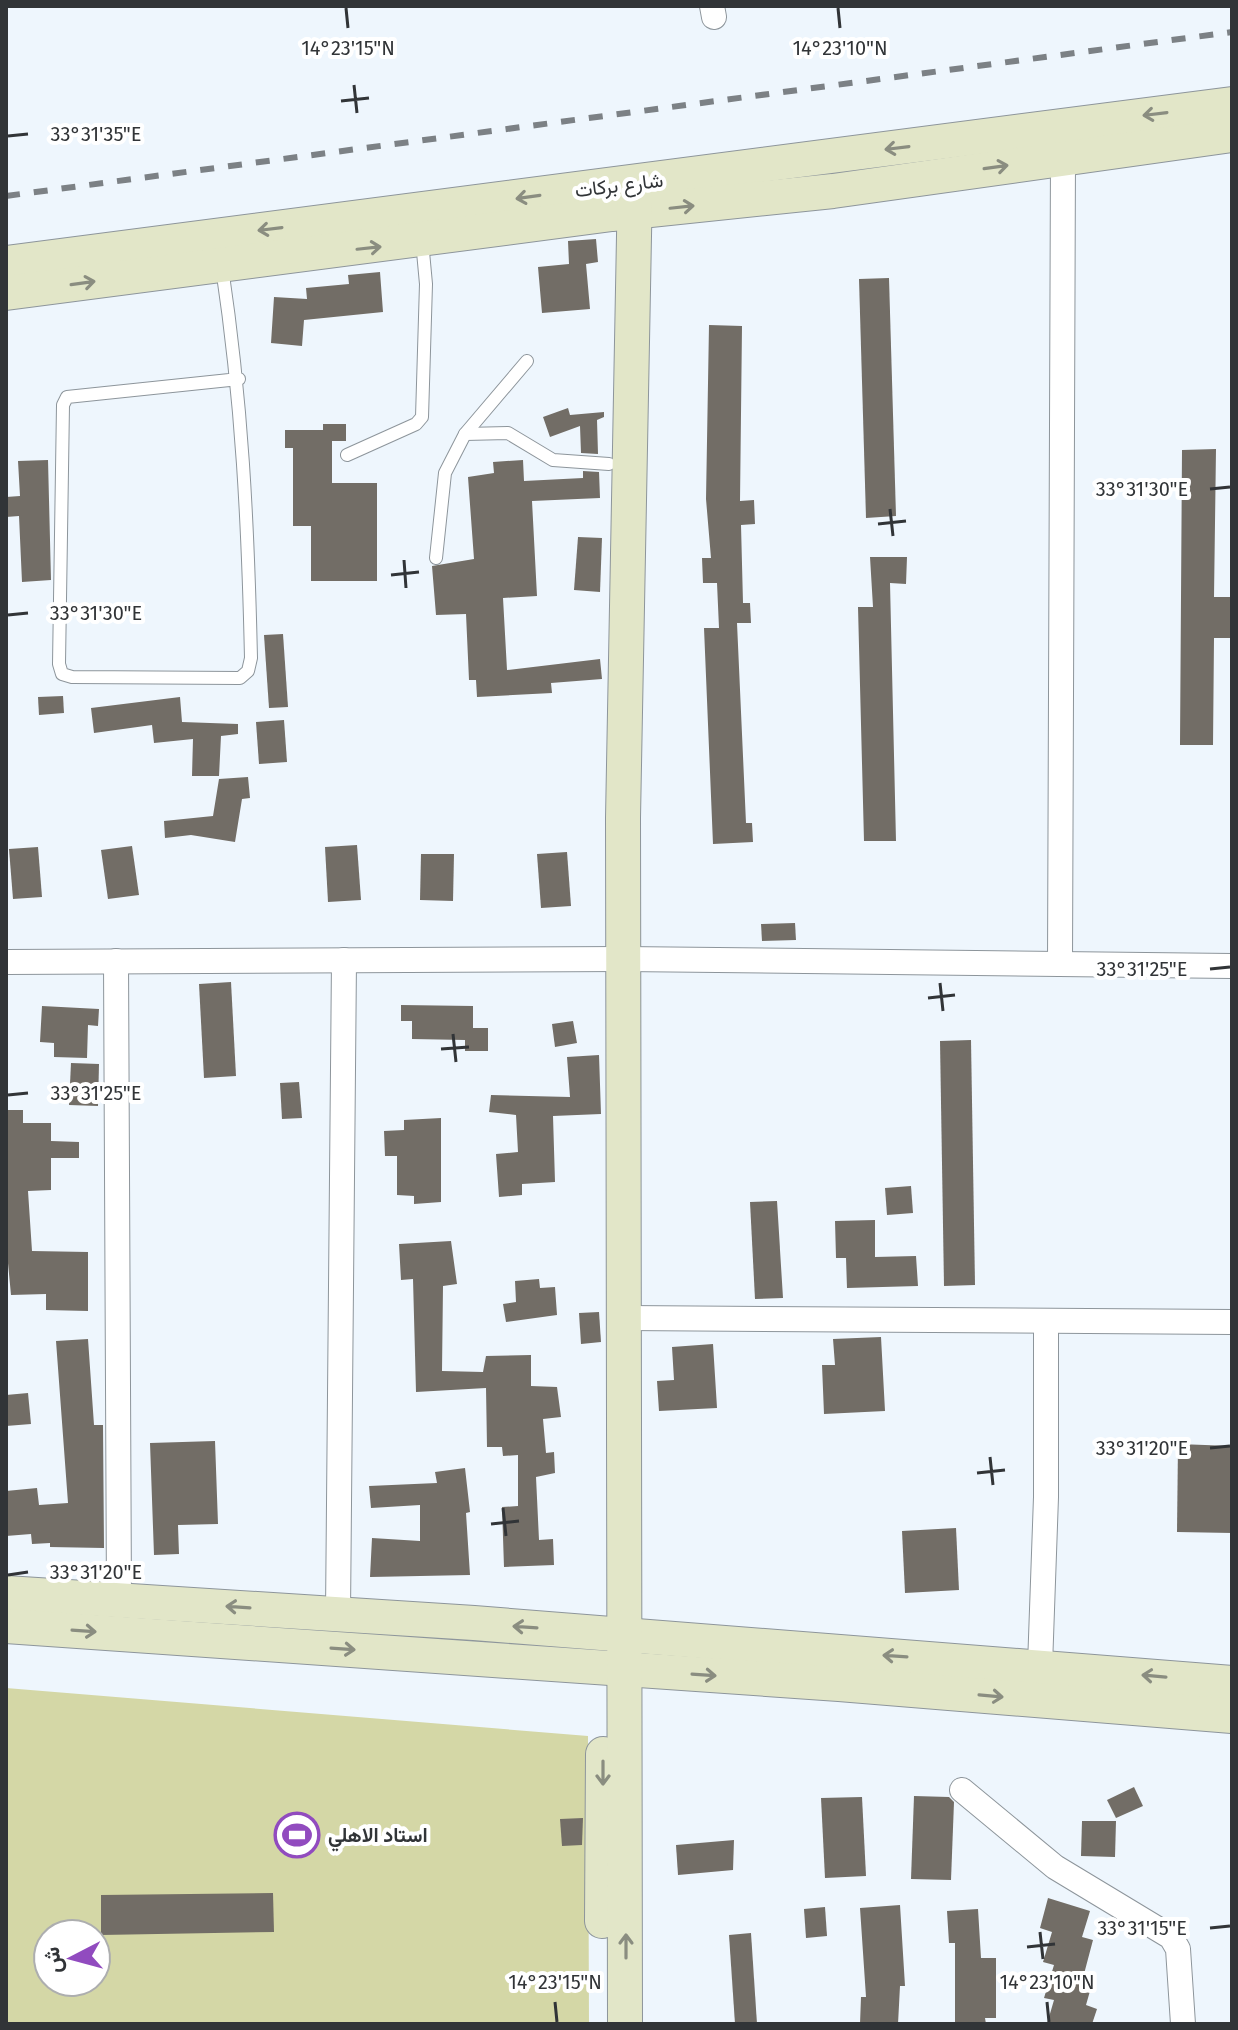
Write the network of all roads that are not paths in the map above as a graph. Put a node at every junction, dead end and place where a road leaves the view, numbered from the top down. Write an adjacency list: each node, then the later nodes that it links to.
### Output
1 (1232, 104): 4 (street, شارع بركات, one-way to 4)
2 (1232, 135): 3 (street, شارع بركات)
3 (1063, 157): 4 (street, شارع بركات, one-way to 3); 19 (street)
4 (623, 199): 5 (street, شارع بركات); 6 (street, شارع بركات, one-way to 6); 13 (street); 15 (street)
5 (422, 241): 7 (street, شارع بركات, one-way to 5); 12 (lane)
6 (6, 263)
7 (222, 264): 8 (street, شارع بركات, one-way to 7); 10 (lane)
8 (6, 293)
9 (527, 361): 11 (lane)
10 (239, 379): 10 (lane)
11 (465, 434): 13 (lane); 14 (lane)
12 (347, 455)
13 (609, 464): 15 (street)
14 (436, 558)
15 (613, 959): 16 (street); 19 (street); 21 (street); 28 (street)
16 (344, 960): 17 (street); 26 (street)
17 (116, 961): 18 (street); 25 (street)
18 (6, 962)
19 (1060, 964): 20 (street)
20 (1232, 966)
21 (626, 1318): 22 (street); 28 (street)
22 (1046, 1322): 23 (street); 29 (street)
23 (1232, 1322)
24 (6, 1593): 25 (street)
25 (119, 1599): 26 (street, one-way to 25)
26 (338, 1613): 28 (street, one-way to 26)
27 (6, 1626): 30 (street, one-way to 30)
28 (614, 1634): 29 (street, one-way to 28); 30 (street)
29 (1040, 1666): 31 (street, one-way to 29)
30 (614, 1668): 32 (street, one-way to 32); 34 (street, one-way to 34); 35 (street, one-way to 30)
31 (1232, 1683)
32 (1232, 1716)
33 (962, 1790): 36 (street)
34 (602, 2024)
35 (625, 2024)
36 (1183, 2024)

